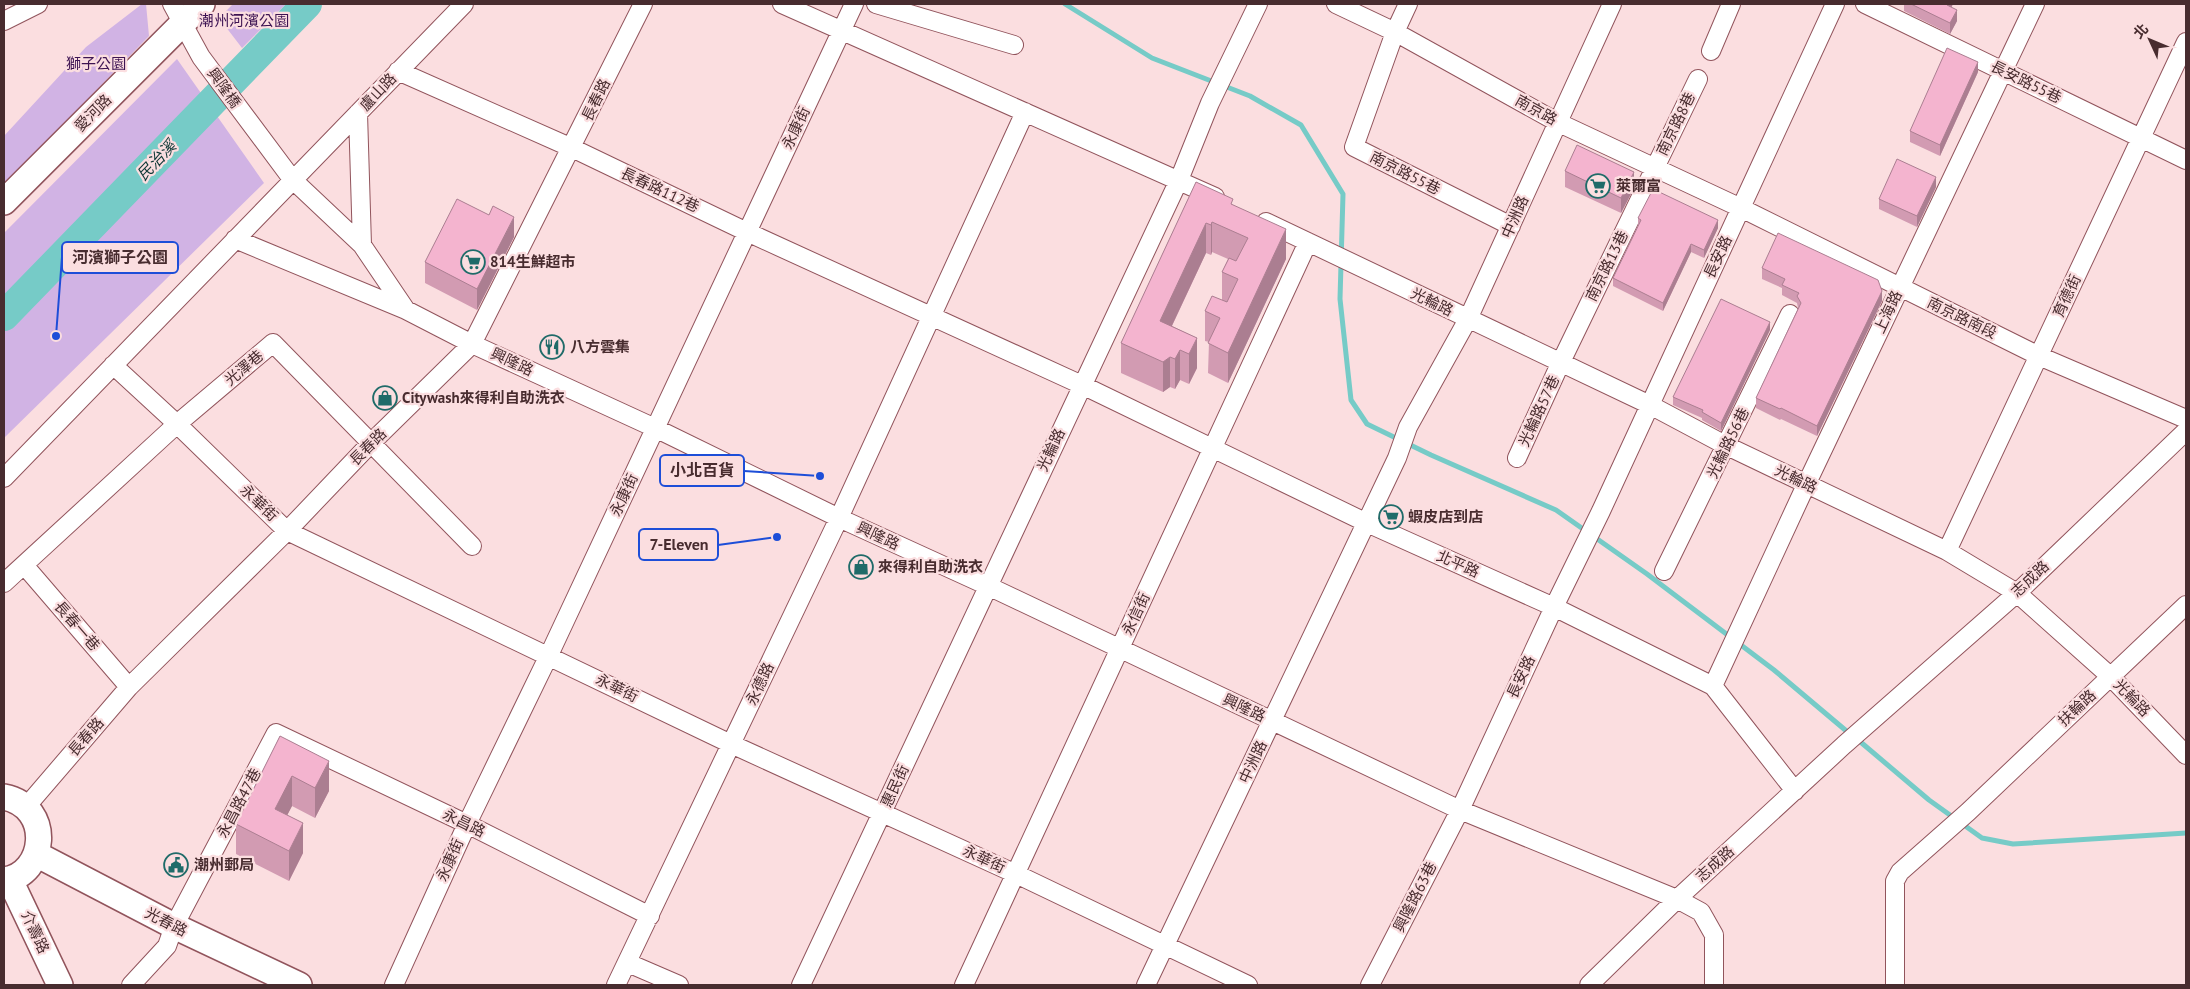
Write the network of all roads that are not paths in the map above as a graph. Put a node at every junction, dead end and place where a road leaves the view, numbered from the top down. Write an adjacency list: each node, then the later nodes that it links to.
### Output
1 (202, 4): 16 (main road, 愛河路)
2 (464, 4): 24 (street, 盧山路)
3 (643, 4): 31 (street, 長春路)
4 (782, 4): 18 (street)
5 (854, 4): 18 (street, 永康街)
6 (876, 4): 21 (street)
7 (1258, 4): 35 (street, 光輪路)
8 (1336, 4): 19 (street, 南京路)
9 (1408, 4): 19 (street)
10 (1612, 4): 29 (street, 中洲路)
11 (1731, 4): 22 (street)
12 (1835, 4): 38 (street, 長安路)
13 (1865, 4): 23 (street, 長安路55巷)
14 (2035, 4): 23 (street, 上海路)
15 (28, 6): 17 (street)
16 (177, 14): 28 (street, 興隆橋); 36 (main road, 愛河路)
17 (4, 21)
18 (841, 31): 26 (street); 41 (street, 永康街)
19 (1395, 32): 29 (street, 南京路); 40 (street, 南京路55巷)
20 (2186, 42): 30 (street, 育德街)
21 (1014, 45)
22 (1711, 51)
23 (2004, 71): 30 (street, 長安路55巷); 45 (street, 上海路)
24 (398, 72): 27 (street, 盧山路); 31 (street, 長春路112巷)
25 (1698, 79): 33 (street, 南京路8巷)
26 (1025, 112): 35 (street); 48 (street, 永德路)
27 (358, 113): 34 (street, 盧山路); 43 (street)
28 (247, 120): 34 (street, 興隆路)
29 (1557, 122): 33 (street, 南京路); 40 (street, 中洲路)
30 (2141, 139): 32 (street, 長安路55巷); 51 (street, 育德街)
31 (572, 148): 41 (street, 長春路112巷); 50 (street, 長春路)
32 (2186, 160)
33 (1654, 169): 38 (street, 南京路); 52 (street, 南京路13巷)
34 (292, 179): 42 (street); 43 (street, 興隆路)
35 (1179, 180): 37 (street); 54 (street, 光輪路)
36 (4, 202)
37 (1231, 205)
38 (1741, 208): 45 (street, 南京路南段); 55 (street, 長安路)
39 (1248, 213): 44 (street)
40 (1511, 226): 49 (street, 中洲路)
41 (747, 232): 48 (street, 長春路112巷); 58 (street, 永康街)
42 (235, 239): 46 (street, 興隆路); 53 (street)
43 (362, 245): 46 (street, 興隆路)
44 (1312, 245): 49 (street, 光輪路); 62 (street, 永信街)
45 (1900, 287): 51 (street, 南京路南段); 65 (street, 上海路)
46 (406, 310): 50 (street, 興隆路)
47 (1790, 314): 61 (street, 光輪路56巷)
48 (931, 316): 54 (street, 北平路); 66 (street, 永德路)
49 (1468, 320): 52 (street, 光輪路); 67 (street, 中洲路)
50 (472, 344): 58 (street, 興隆路); 60 (street, 長春路)
51 (2039, 356): 56 (street, 南京路南段); 70 (street, 育德街)
52 (1560, 364): 55 (street, 光輪路); 63 (street, 光輪路57巷)
53 (112, 365): 57 (street, 永華街); 64 (street)
54 (1082, 385): 62 (street, 北平路); 74 (street, 光輪路)
55 (1650, 405): 61 (street, 光輪路); 77 (street, 長安路)
56 (2186, 419)
57 (177, 424): 60 (street, 光澤巷); 68 (street, 永華街); 71 (street, 光澤巷)
58 (655, 428): 66 (street, 興隆路); 79 (street, 永康街)
59 (2186, 431): 75 (street, 志成路)
60 (371, 443): 68 (street, 長春路); 69 (street, 光澤巷)
61 (1727, 446): 65 (street, 光輪路); 72 (street, 光輪路56巷)
62 (1212, 449): 67 (street, 北平路); 78 (street, 永信街)
63 (1517, 458)
64 (4, 478)
65 (1806, 485): 70 (street, 光輪路); 81 (street, 上海路)
66 (839, 518): 74 (street, 興隆路); 85 (street, 永德路)
67 (1367, 523): 77 (street, 北平路); 83 (street, 中洲路)
68 (287, 531): 79 (street, 永華街); 82 (street, 長春路)
69 (472, 546)
70 (1947, 551): 75 (street, 光輪路)
71 (24, 565): 73 (street, 光澤巷); 82 (street, 長春一巷)
72 (1664, 571)
73 (4, 583)
74 (988, 586): 78 (street, 興隆路); 90 (street, 惠民街)
75 (2016, 593): 80 (street, 光輪路); 87 (street, 志成路)
76 (2186, 605): 80 (street, 扶輪路)
77 (1554, 607): 81 (street, 北平路); 89 (street, 長安路)
78 (1120, 649): 83 (street, 興隆路); 93 (street, 永信街)
79 (549, 655): 85 (street, 永華街); 91 (street, 永康街)
80 (2110, 676): 86 (street, 光輪路); 113 (street, 扶輪路)
81 (1713, 686): 87 (street, 北平路)
82 (129, 687): 88 (street, 長春路)
83 (1272, 721): 89 (street, 興隆路); 98 (street, 中洲路)
84 (276, 733): 91 (street, 永昌路); 97 (street, 永昌路47巷)
85 (732, 744): 90 (street, 永華街); 96 (street, 永德路)
86 (2186, 755)
87 (1794, 791): 95 (street, 志成路)
88 (15, 802): 92 (main road)
89 (1460, 810): 95 (street, 興隆路); 100 (street, 興隆路63巷)
90 (882, 812): 93 (street, 永華街); 107 (street, 惠民街)
91 (467, 824): 96 (street, 永昌路); 104 (street, 永康街)
92 (36, 854): 94 (main road); 97 (main road, 光春路)
93 (1016, 874): 98 (street, 永華街); 108 (street, 永信街)
94 (7, 880): 101 (main road, 介壽路)
95 (1677, 899): 111 (street, 志成路); 112 (street, 興隆路)
96 (650, 916): 99 (street, 永德路)
97 (174, 926): 102 (street, 永昌路47巷); 103 (main road, 光春路)
98 (1166, 944): 109 (street, 中洲路); 110 (street, 永華街)
99 (628, 963): 105 (street, 永德路); 106 (street)
100 (1372, 984)
101 (60, 985)
102 (131, 985)
103 (299, 985)
104 (394, 985)
105 (616, 985)
106 (678, 985)
107 (801, 985)
108 (964, 985)
109 (1146, 985)
110 (1248, 985)
111 (1589, 985)
112 (1714, 985)
113 (1895, 985)

